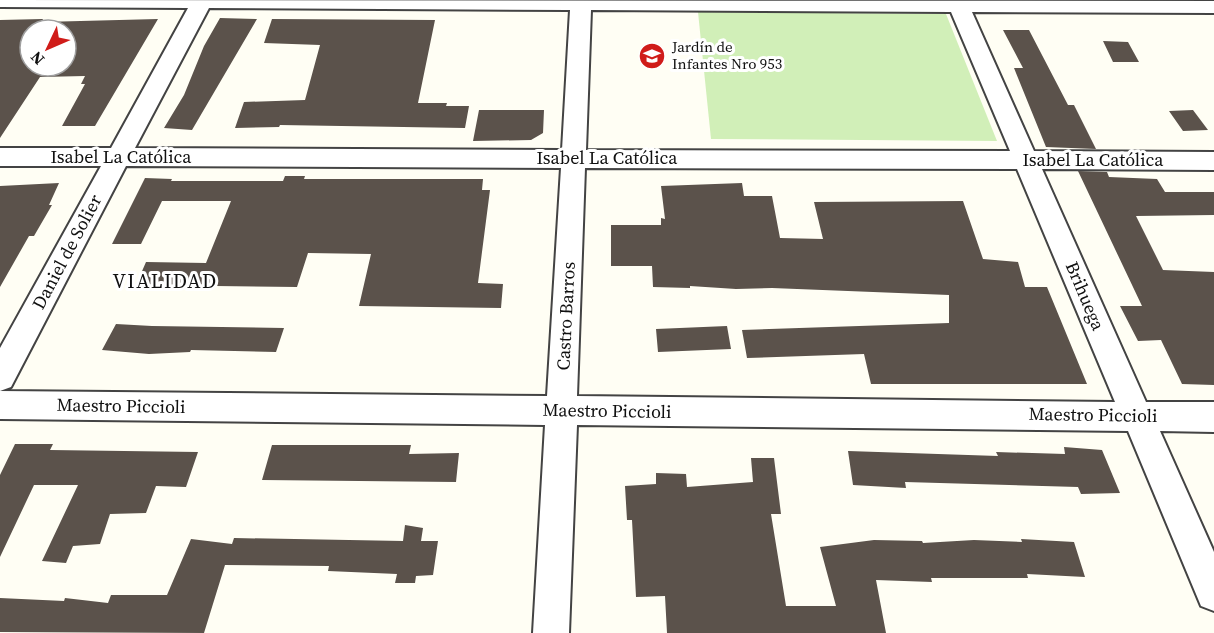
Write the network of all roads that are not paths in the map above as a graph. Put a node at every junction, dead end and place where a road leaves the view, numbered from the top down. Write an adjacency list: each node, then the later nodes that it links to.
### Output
1 (0, 1): 2 (street)
2 (202, 2): 3 (street); 6 (street, Daniel de Solier)
3 (581, 2): 4 (street); 8 (street, Castro Barros)
4 (958, 3): 5 (street); 9 (street, Brihuega)
5 (1214, 7)
6 (117, 156): 7 (street, Isabel La Católica); 8 (street, Isabel La Católica); 11 (street, Daniel de Solier)
7 (0, 157)
8 (573, 158): 9 (street, Isabel La Católica); 13 (street, Castro Barros)
9 (1026, 160): 10 (street, Isabel La Católica); 14 (street, Brihuega)
10 (1214, 161)
11 (0, 377)
12 (0, 405): 13 (street, Maestro Piccioli)
13 (561, 410): 14 (street, Maestro Piccioli); 17 (street, Castro Barros)
14 (1137, 416): 15 (street, Maestro Piccioli); 16 (street, Brihuega)
15 (1214, 417)
16 (1214, 593)
17 (550, 633)

